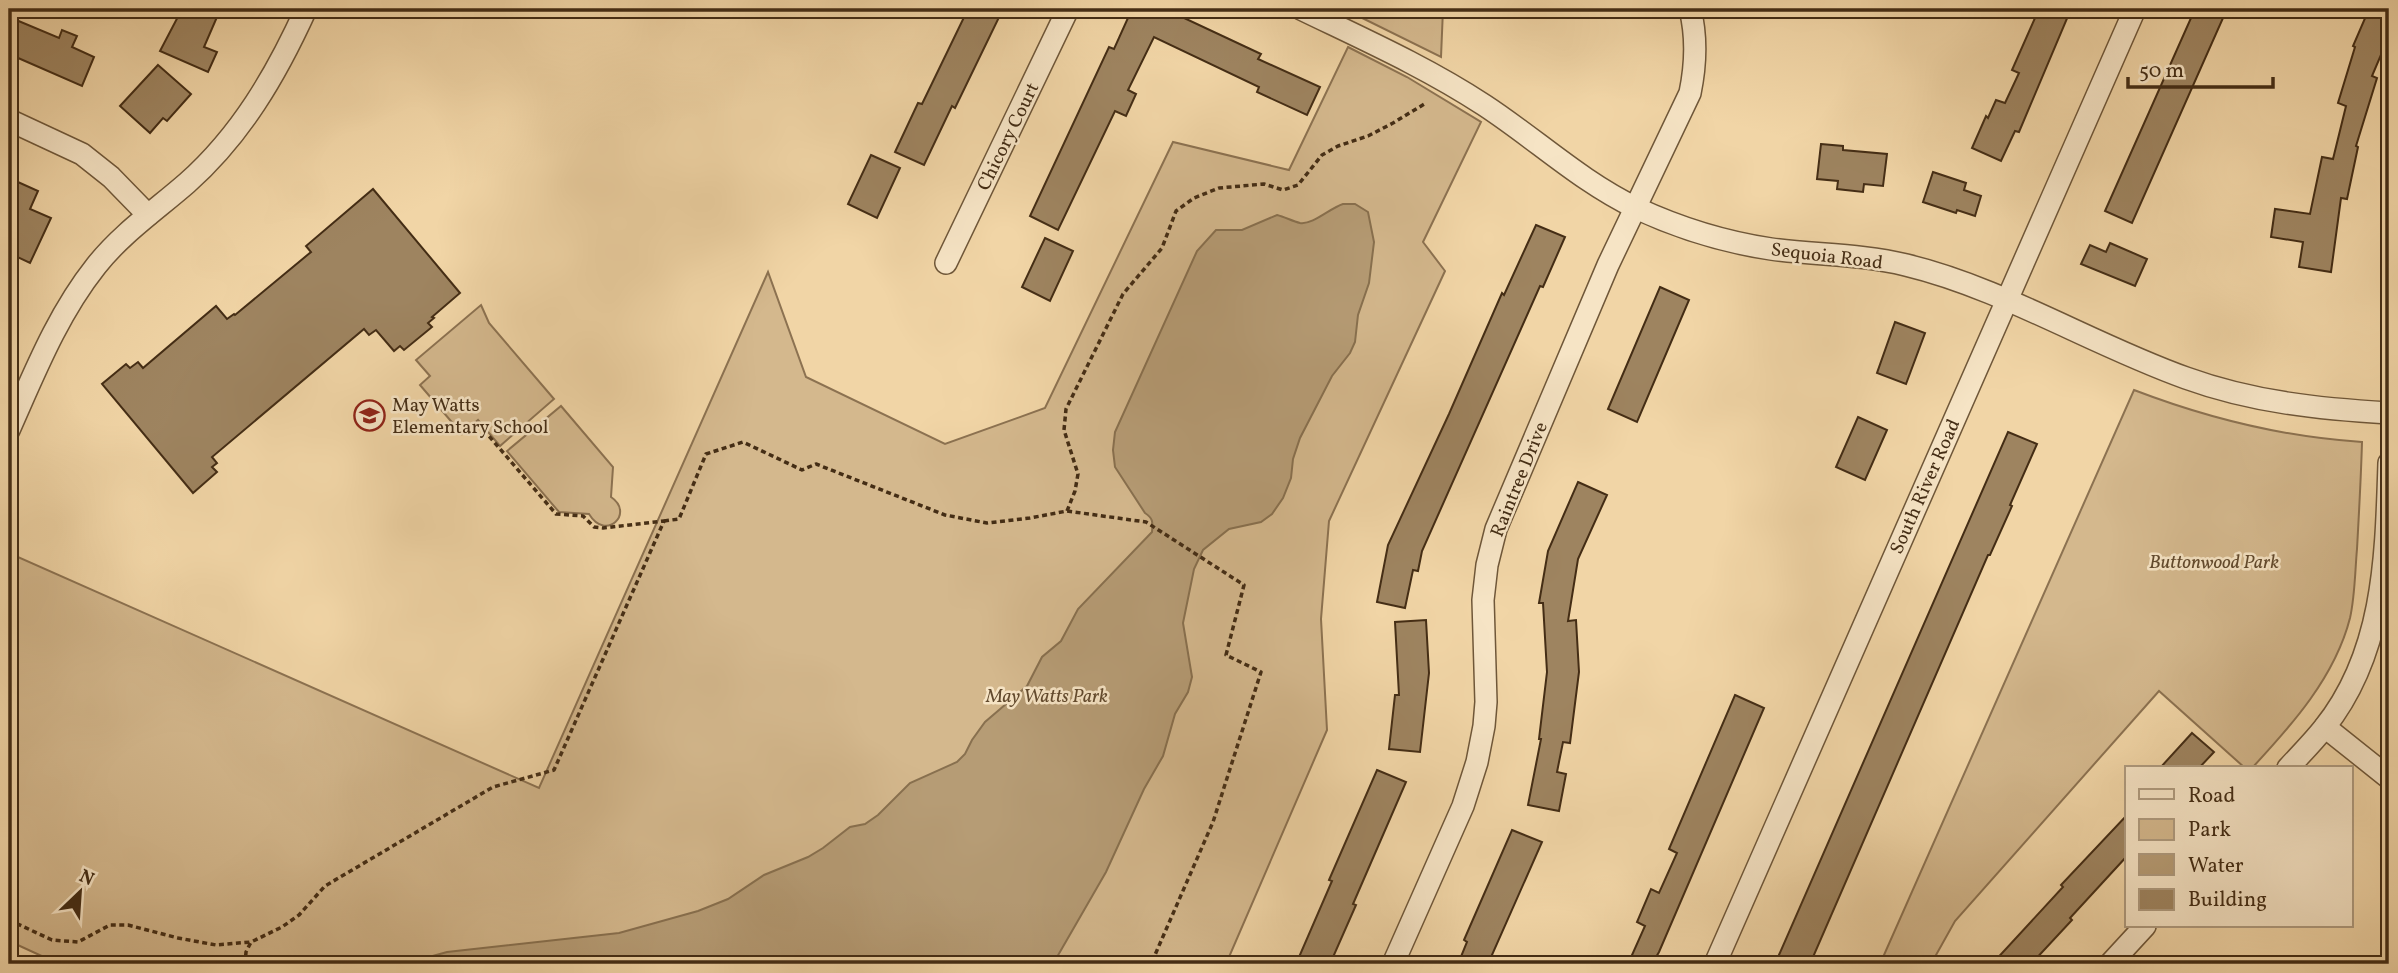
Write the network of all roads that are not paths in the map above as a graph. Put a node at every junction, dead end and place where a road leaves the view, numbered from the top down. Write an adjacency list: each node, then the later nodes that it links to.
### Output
1 (306, 9): 8 (street)
2 (1068, 9): 9 (street, Chicory Court)
3 (1301, 9): 7 (street, Sequoia Road)
4 (1689, 9): 7 (street, Raintree Drive)
5 (2135, 9): 10 (street, South River Road)
6 (9, 120): 8 (street)
7 (1635, 207): 10 (street, Sequoia Road); 18 (street, Raintree Drive)
8 (148, 215): 12 (street)
9 (946, 263)
10 (2006, 301): 11 (street, Sequoia Road); 19 (street, South River Road)
11 (2389, 413)
12 (9, 430)
13 (2389, 463): 14 (street)
14 (2325, 727): 15 (street); 16 (street)
15 (2290, 766)
16 (2389, 778)
17 (2143, 928): 20 (street)
18 (1394, 964)
19 (1715, 964)
20 (2110, 964)

